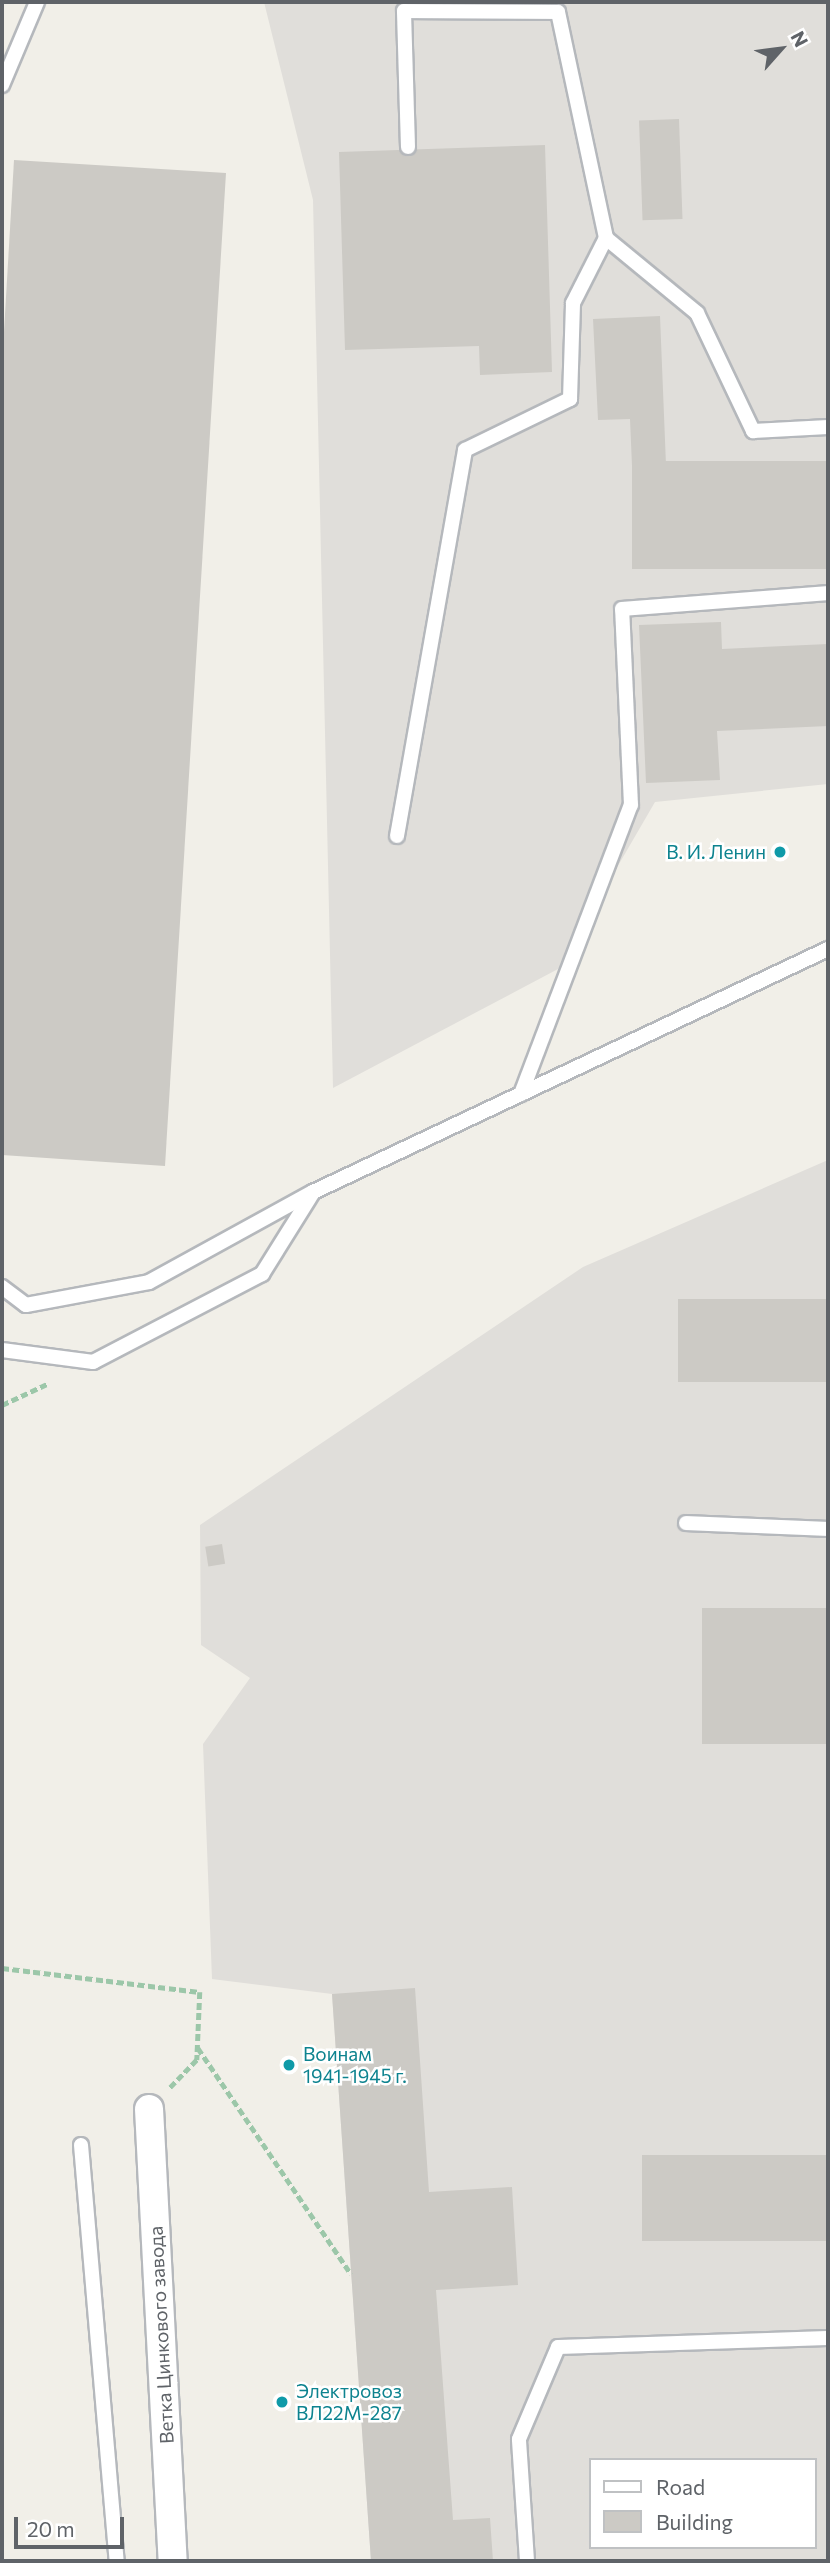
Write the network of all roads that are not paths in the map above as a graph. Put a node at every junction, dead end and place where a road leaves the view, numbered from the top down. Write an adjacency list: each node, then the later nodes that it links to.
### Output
1 (37, 2): 3 (lane)
2 (404, 6): 4 (lane); 5 (lane)
3 (2, 85)
4 (408, 147)
5 (606, 238): 6 (lane); 8 (lane)
6 (828, 427)
7 (828, 593): 10 (lane)
8 (397, 836)
9 (828, 949): 10 (lane)
10 (520, 1094): 11 (lane)
11 (313, 1192): 12 (lane); 13 (lane)
12 (2, 1287)
13 (2, 1350)
14 (686, 1523): 15 (lane)
15 (828, 1529)
16 (149, 2109): 20 (street, Ветка Цинкового завода)
17 (81, 2145): 19 (lane)
18 (828, 2338): 21 (lane)
19 (117, 2561)
20 (173, 2561)
21 (527, 2561)

